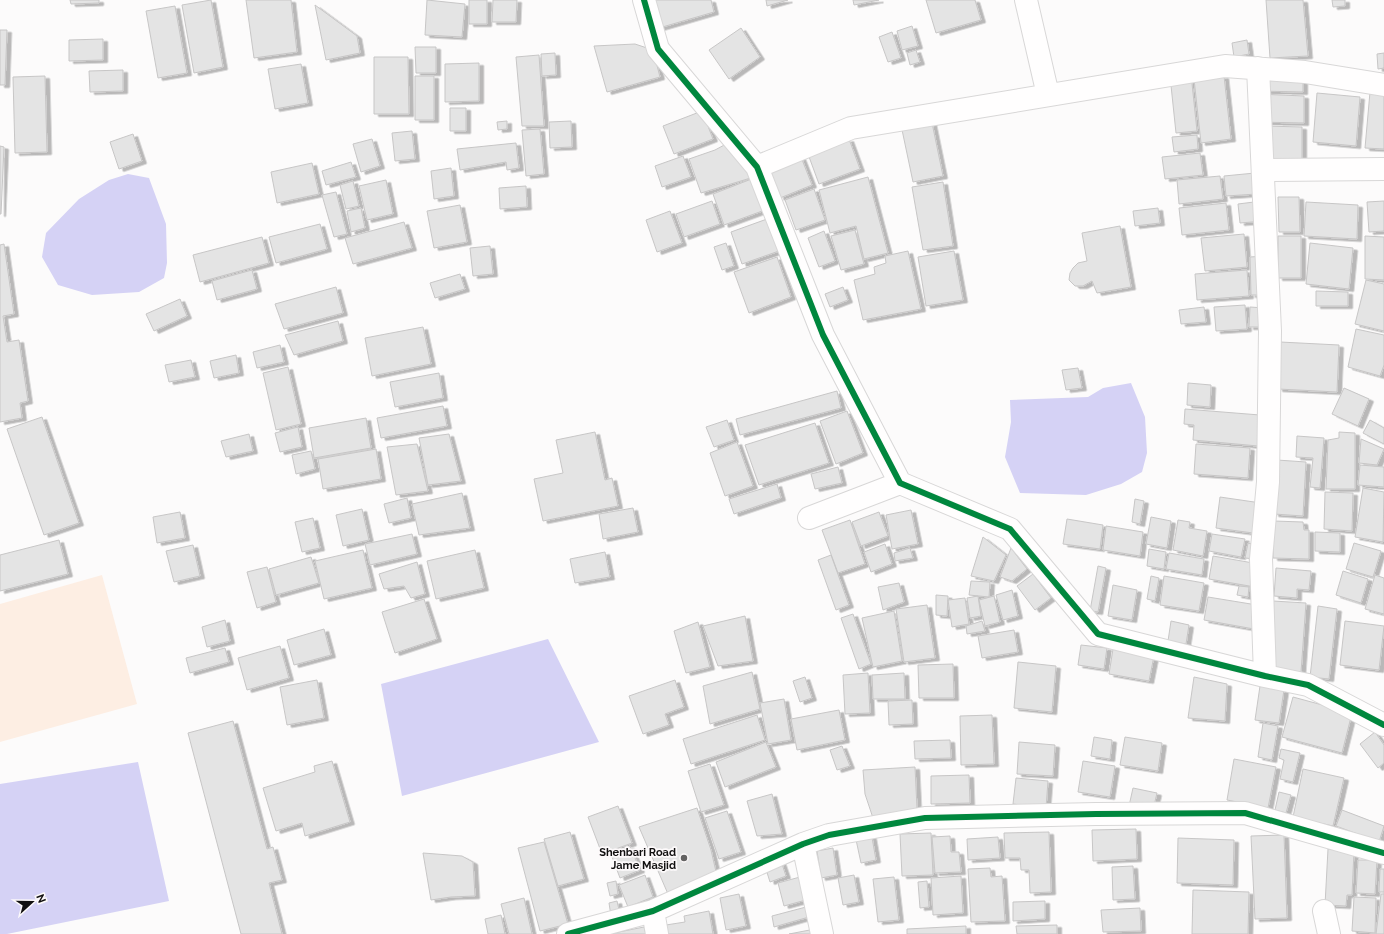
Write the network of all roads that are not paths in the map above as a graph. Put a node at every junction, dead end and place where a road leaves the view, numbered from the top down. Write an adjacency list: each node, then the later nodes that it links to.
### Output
1 (644, 0): 6 (street)
2 (1026, 0): 5 (street)
3 (1258, 68): 4 (street); 5 (street); 8 (street)
4 (1384, 85)
5 (1048, 95): 6 (street)
6 (757, 167): 9 (street)
7 (1384, 169): 8 (street)
8 (1263, 170): 11 (street)
9 (900, 483): 10 (street); 11 (street)
10 (810, 518)
11 (1265, 676): 12 (street)
12 (1384, 725)
13 (804, 844): 14 (street); 15 (street); 19 (street)
14 (1384, 853)
15 (653, 911): 17 (street); 18 (street)
16 (1324, 911): 20 (street)
17 (568, 934)
18 (657, 934)
19 (822, 934)
20 (1329, 934)

